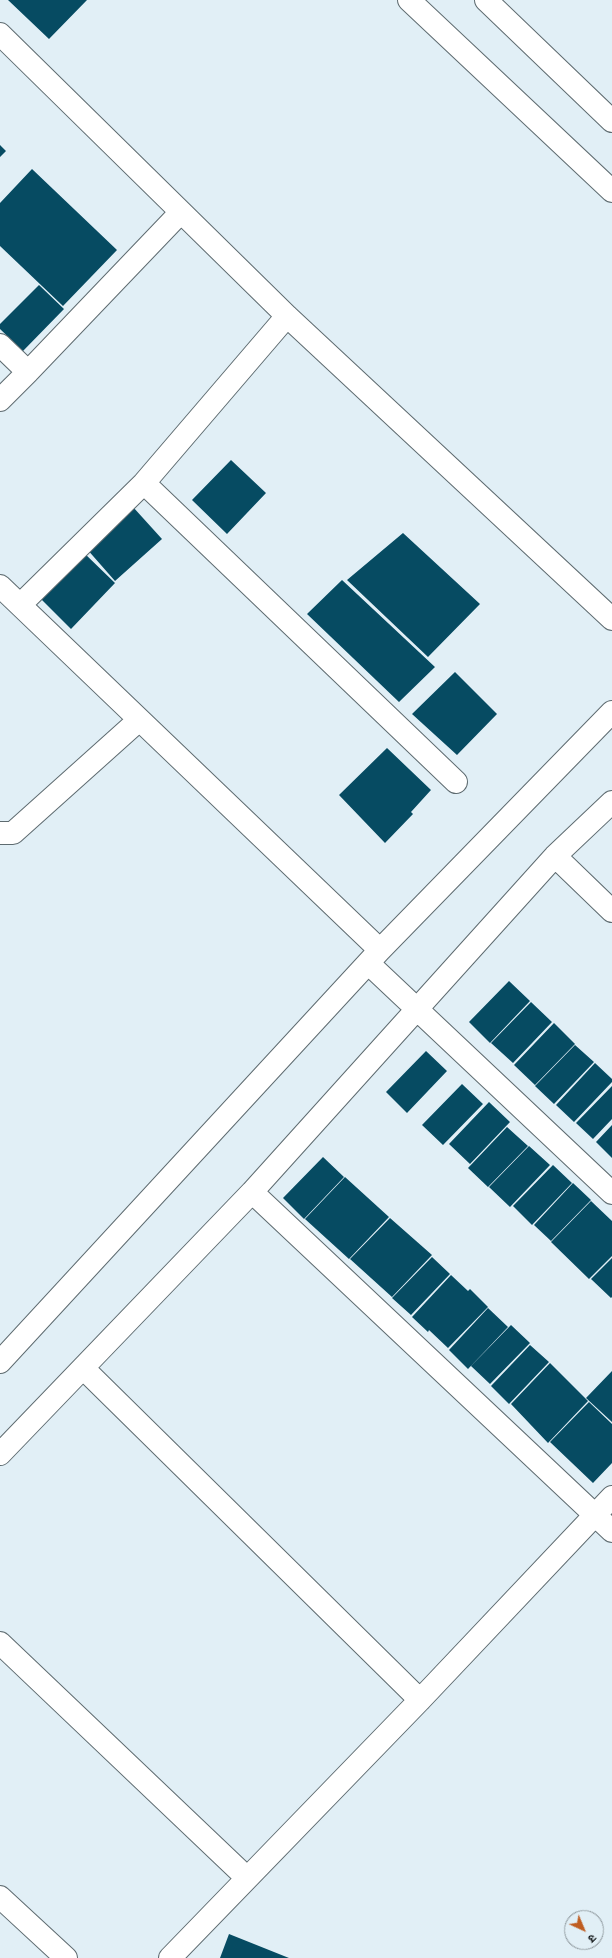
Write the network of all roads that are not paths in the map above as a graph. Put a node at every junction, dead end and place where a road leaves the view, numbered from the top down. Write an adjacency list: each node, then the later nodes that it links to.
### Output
1 (409, 0): 5 (street)
2 (486, 0): 4 (street)
3 (0, 34): 6 (street)
4 (612, 121)
5 (612, 191)
6 (181, 212): 7 (street); 9 (street)
7 (287, 316): 11 (street); 14 (street)
8 (0, 345): 9 (street)
9 (28, 372): 10 (street)
10 (0, 400)
11 (144, 483): 13 (street); 17 (street)
12 (0, 586): 13 (street)
13 (20, 605): 16 (street)
14 (612, 619)
15 (612, 712): 22 (street)
16 (139, 720): 19 (street); 22 (street)
17 (456, 782)
18 (612, 802): 20 (street)
19 (0, 833)
20 (555, 856): 21 (street); 23 (street)
21 (612, 911)
22 (374, 956): 23 (street); 26 (street)
23 (417, 1011): 24 (street); 25 (street)
24 (252, 1192): 27 (street); 30 (street)
25 (612, 1193)
26 (0, 1362)
27 (83, 1368): 28 (street); 33 (street)
28 (0, 1454)
29 (612, 1497): 30 (street)
30 (596, 1515): 31 (street); 33 (street)
31 (612, 1531)
32 (0, 1642): 34 (street)
33 (420, 1700): 34 (street)
34 (247, 1878): 37 (street)
35 (0, 1897): 36 (street)
36 (66, 1958)
37 (170, 1958)

